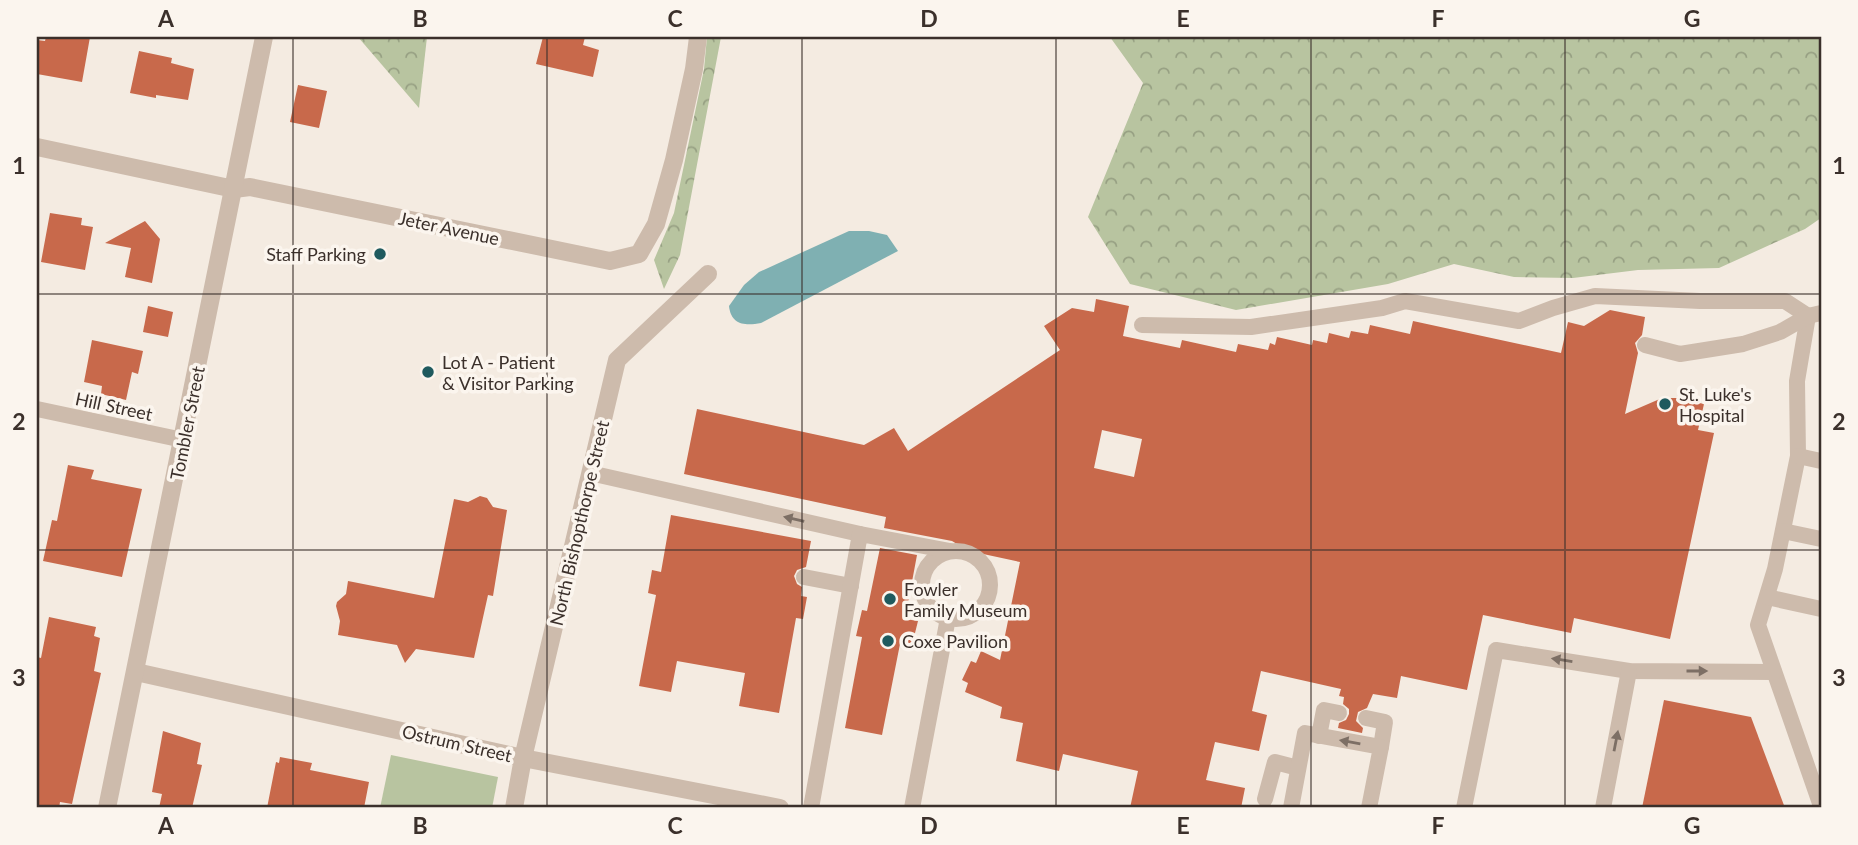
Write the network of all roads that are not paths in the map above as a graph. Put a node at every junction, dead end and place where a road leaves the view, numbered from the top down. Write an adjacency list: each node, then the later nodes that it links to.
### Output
1 (264, 37): 4 (street, Tombler Street)
2 (698, 37): 4 (street, Jeter Avenue)
3 (37, 147): 4 (street, Jeter Avenue)
4 (234, 188): 10 (street, Tombler Street)
5 (708, 274): 13 (street, North Bishopthorpe Street)
6 (1815, 314): 7 (lane); 8 (lane); 11 (lane)
7 (1142, 325)
8 (1645, 345)
9 (37, 409): 10 (lane, Hill Street)
10 (183, 440): 24 (street, Tombler Street)
11 (1798, 456): 12 (lane); 14 (lane)
12 (1821, 461)
13 (590, 473): 15 (lane, one-way to 13); 30 (street, North Bishopthorpe Street)
14 (1783, 531): 16 (lane); 20 (lane)
15 (860, 534): 17 (lane); 19 (lane)
16 (1821, 539)
17 (950, 551): 22 (lane); 22 (lane)
18 (804, 577): 19 (lane)
19 (851, 586): 37 (lane)
20 (1767, 597): 21 (lane); 25 (lane)
21 (1821, 608)
22 (948, 618): 38 (lane)
23 (1629, 671): 25 (lane, one-way to 25); 41 (lane, one-way to 41); 42 (lane, one-way to 23)
24 (136, 672): 30 (street, Ostrum Street); 34 (street, Tombler Street)
25 (1774, 672): 33 (lane)
26 (1339, 713): 28 (lane)
27 (1366, 718): 29 (lane)
28 (1319, 736): 29 (lane, one-way to 28); 31 (lane)
29 (1381, 747): 40 (lane)
30 (523, 758): 35 (street, North Bishopthorpe Street); 36 (street, Ostrum Street)
31 (1298, 768): 32 (lane); 39 (lane)
32 (1265, 799)
33 (1821, 806)
34 (107, 808)
35 (514, 808)
36 (780, 808)
37 (811, 808)
38 (912, 808)
39 (1290, 808)
40 (1369, 808)
41 (1464, 808)
42 (1603, 808)

